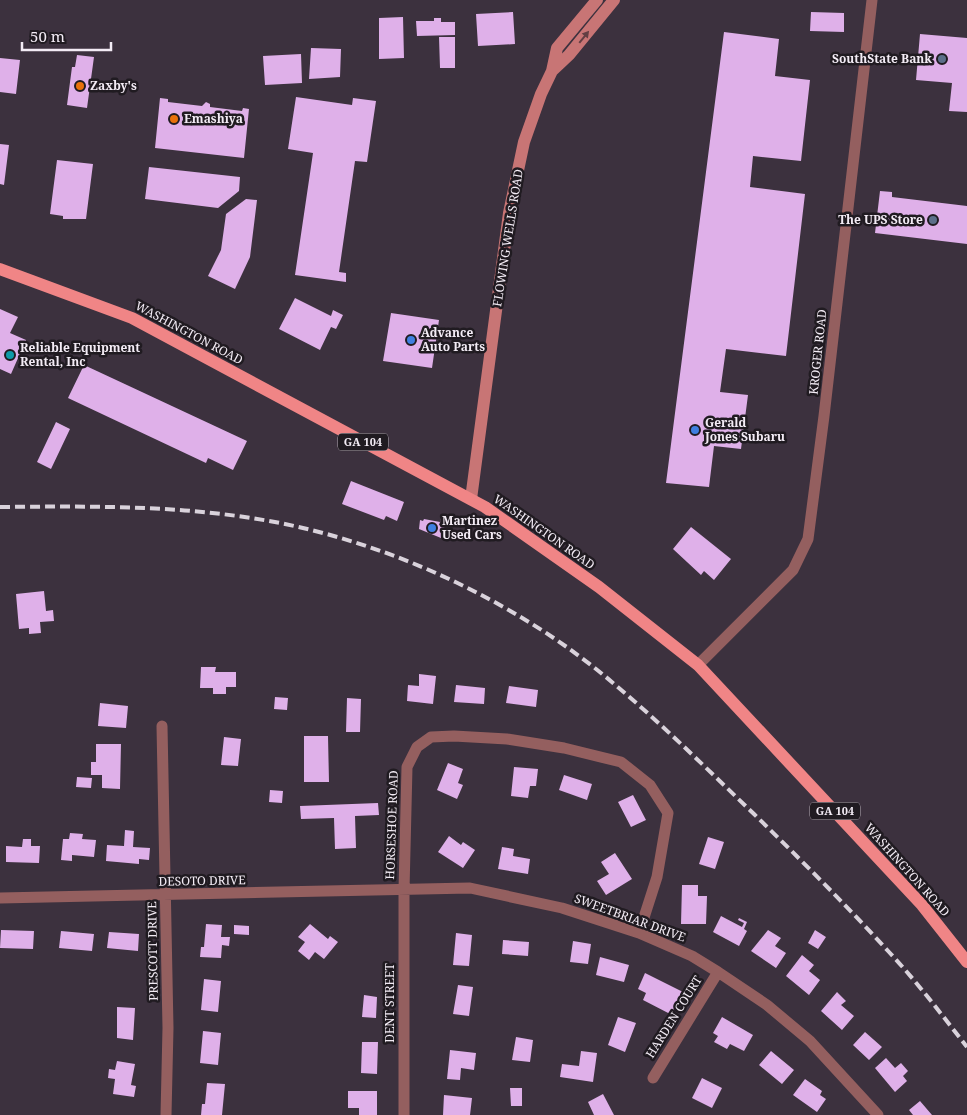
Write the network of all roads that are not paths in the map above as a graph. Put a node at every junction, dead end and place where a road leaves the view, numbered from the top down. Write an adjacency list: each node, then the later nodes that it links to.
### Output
1 (597, 0): 4 (main road, FLOWING WELLS ROAD)
2 (614, 0): 5 (main road, FLOWING WELLS ROAD, one-way to 2)
3 (872, 0): 8 (street, KROGER ROAD)
4 (587, 6): 5 (main road, FLOWING WELLS ROAD)
5 (552, 71): 7 (main road, FLOWING WELLS ROAD)
6 (0, 269): 7 (main road, WASHINGTON ROAD / GA 104)
7 (471, 499): 8 (main road, WASHINGTON ROAD / GA 104)
8 (698, 665): 14 (main road, WASHINGTON ROAD / GA 104)
9 (162, 726): 11 (street, PRESCOTT DRIVE)
10 (404, 890): 11 (street, DESOTO DRIVE); 13 (street, SWEETBRIAR DRIVE); 13 (street, HORSESHOE ROAD); 18 (street, DENT STREET)
11 (166, 895): 12 (street, DESOTO DRIVE); 17 (street, PRESCOTT DRIVE)
12 (0, 898)
13 (639, 933): 15 (street, SWEETBRIAR DRIVE)
14 (967, 962)
15 (718, 972): 16 (street, HARDEN COURT); 19 (street, SWEETBRIAR DRIVE)
16 (653, 1078)
17 (166, 1115)
18 (404, 1115)
19 (878, 1115)

